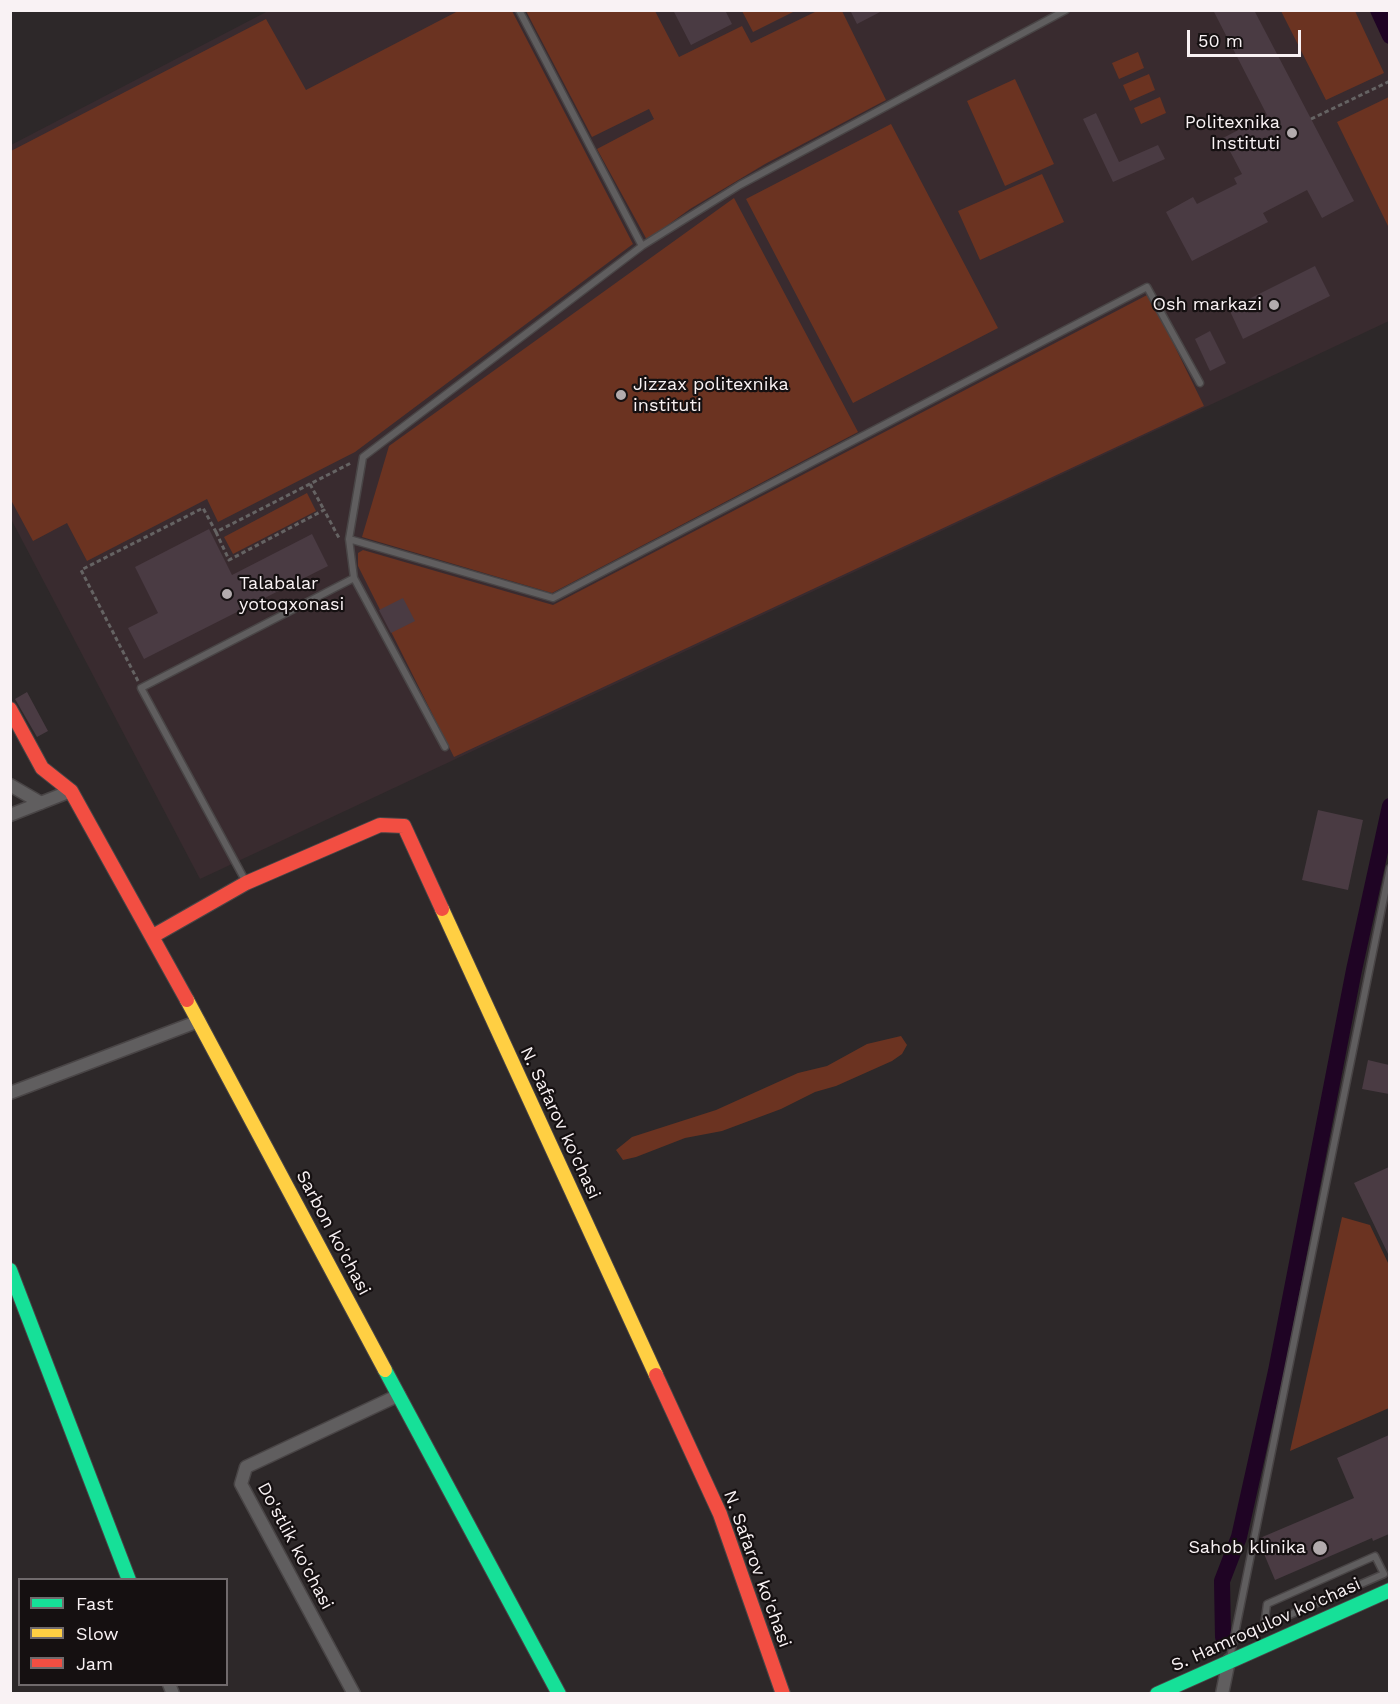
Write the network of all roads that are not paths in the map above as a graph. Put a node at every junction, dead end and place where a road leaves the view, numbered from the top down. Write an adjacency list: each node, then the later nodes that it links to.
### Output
1 (519, 10): 3 (lane)
2 (1066, 10): 3 (lane)
3 (642, 246): 5 (lane)
4 (1200, 383): 5 (lane)
5 (349, 539): 6 (lane)
6 (354, 578): 8 (lane); 14 (lane)
7 (10, 709): 10 (street)
8 (445, 747)
9 (10, 785): 11 (street)
10 (71, 791): 11 (street); 15 (street, Sarbon ko'chasi)
11 (41, 803): 12 (street)
12 (10, 815)
13 (1389, 868): 23 (lane)
14 (246, 883): 15 (street, N. Safarov ko'chasi); 27 (street, N. Safarov ko'chasi)
15 (153, 936): 16 (street, Sarbon ko'chasi)
16 (199, 1021): 17 (street); 19 (street, Sarbon ko'chasi)
17 (10, 1093)
18 (10, 1270): 20 (street)
19 (399, 1395): 25 (street, Do'stlik ko'chasi); 26 (street, Sarbon ko'chasi)
20 (128, 1578)
21 (1389, 1590): 24 (street, S. Hamroqulov ko'chasi)
22 (1264, 1626): 22 (lane); 23 (lane)
23 (1233, 1639): 24 (lane)
24 (1229, 1660): 28 (street, S. Hamroqulov ko'chasi); 29 (street)
25 (354, 1694)
26 (559, 1694)
27 (783, 1694)
28 (1157, 1694)
29 (1222, 1694)

